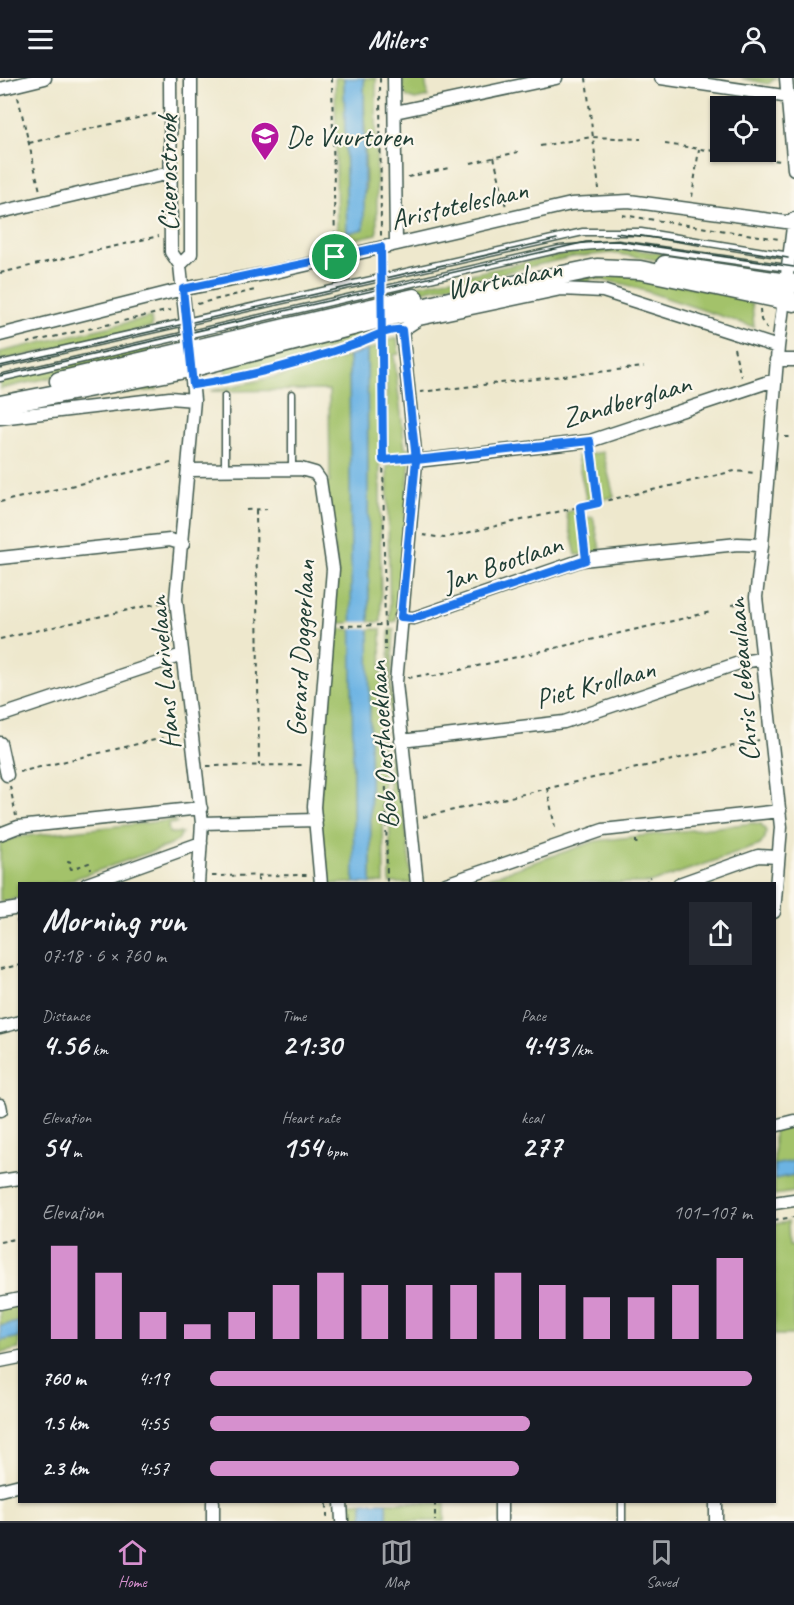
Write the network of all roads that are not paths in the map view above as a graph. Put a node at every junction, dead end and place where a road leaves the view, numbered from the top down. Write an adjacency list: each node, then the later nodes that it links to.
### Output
1 (45, 78): 8 (street)
2 (170, 78): 12 (street, Cicerostrook)
3 (191, 78): 16 (street, Cicerostrook)
4 (394, 78): 10 (street)
5 (556, 78): 10 (street)
6 (661, 78): 9 (street)
7 (786, 78): 9 (street)
8 (0, 89)
9 (789, 97): 11 (street)
10 (395, 112): 15 (street)
11 (794, 169)
12 (170, 173): 13 (street); 16 (street, Cicerostrook)
13 (0, 212)
14 (794, 221): 15 (street, Aristoteleslaan); 17 (street, Chris Lebeaulaan)
15 (396, 244): 18 (street, Aristoteleslaan)
16 (180, 265): 18 (street, Cicerostrook)
17 (790, 277): 20 (street, Chris Lebeaulaan); 21 (street); 21 (street); 21 (lane)
18 (183, 289): 19 (street, Aristoteleslaan); 21 (street, Cicerostrook)
19 (0, 335)
20 (778, 347): 22 (street, Chris Lebeaulaan); 33 (street, Wartnalaan)
21 (189, 352): 24 (lane); 25 (lane); 28 (street); 30 (street, Hans Larivelaan); 31 (street)
22 (776, 360): 23 (street); 26 (street, Chris Lebeaulaan)
23 (794, 360)
24 (0, 364)
25 (0, 378)
26 (774, 380): 33 (street, Zandberglaan); 38 (street, Chris Lebeaulaan)
27 (292, 394): 35 (lane)
28 (0, 395)
29 (225, 396): 36 (lane)
30 (194, 400): 32 (street); 34 (street, Hans Larivelaan)
31 (0, 405)
32 (0, 418)
33 (416, 459): 40 (street, Bob Oosthoeklaan)
34 (189, 464): 36 (street, Gerard Doggerlaan); 37 (street, Hans Larivelaan)
35 (292, 469): 36 (street, Gerard Doggerlaan); 49 (street, Gerard Doggerlaan)
36 (225, 470)
37 (183, 544): 39 (street); 41 (street, Hans Larivelaan)
38 (762, 544): 40 (street, Jan Bootlaan); 42 (street, Chris Lebeaulaan)
39 (0, 558)
40 (401, 617): 44 (street, Bob Oosthoeklaan)
41 (182, 655): 43 (street); 47 (street, Hans Larivelaan)
42 (761, 659): 44 (street, Piet Krollaan); 48 (street, Chris Lebeaulaan)
43 (0, 716)
44 (401, 741): 58 (street, Bob Oosthoeklaan)
45 (0, 743): 46 (street)
46 (7, 775)
47 (201, 808): 50 (street, Hans Larivelaan); 52 (street)
48 (780, 811): 51 (street, Chris Lebeaulaan); 59 (street)
49 (316, 820): 50 (street); 55 (street, Gerard Doggerlaan)
50 (202, 823): 53 (street, Hans Larivelaan)
51 (788, 827): 54 (street, Chris Lebeaulaan)
52 (0, 834)
53 (201, 843): 56 (street, Hans Larivelaan); 57 (street)
54 (778, 857): 60 (street); 61 (street, Chris Lebeaulaan)
55 (321, 879)
56 (199, 880)
57 (91, 882)
58 (417, 882)
59 (452, 882)
60 (685, 882)
61 (776, 884)
62 (18, 908): 63 (street)
63 (0, 911)
64 (18, 1022): 65 (street)
65 (0, 1027)
66 (794, 1121): 67 (street)
67 (776, 1126)
68 (18, 1178): 69 (street)
69 (0, 1181)
70 (794, 1200): 71 (street)
71 (776, 1203)
72 (18, 1299): 73 (street)
73 (0, 1303)
74 (18, 1357): 75 (street)
75 (0, 1361)
76 (18, 1486): 77 (street)
77 (0, 1490)
78 (213, 1503): 83 (street)
79 (341, 1503): 84 (street)
80 (501, 1503): 85 (street)
81 (622, 1503): 86 (lane)
82 (716, 1503): 87 (street)
83 (213, 1521)
84 (342, 1521)
85 (501, 1521)
86 (622, 1521)
87 (717, 1521)

